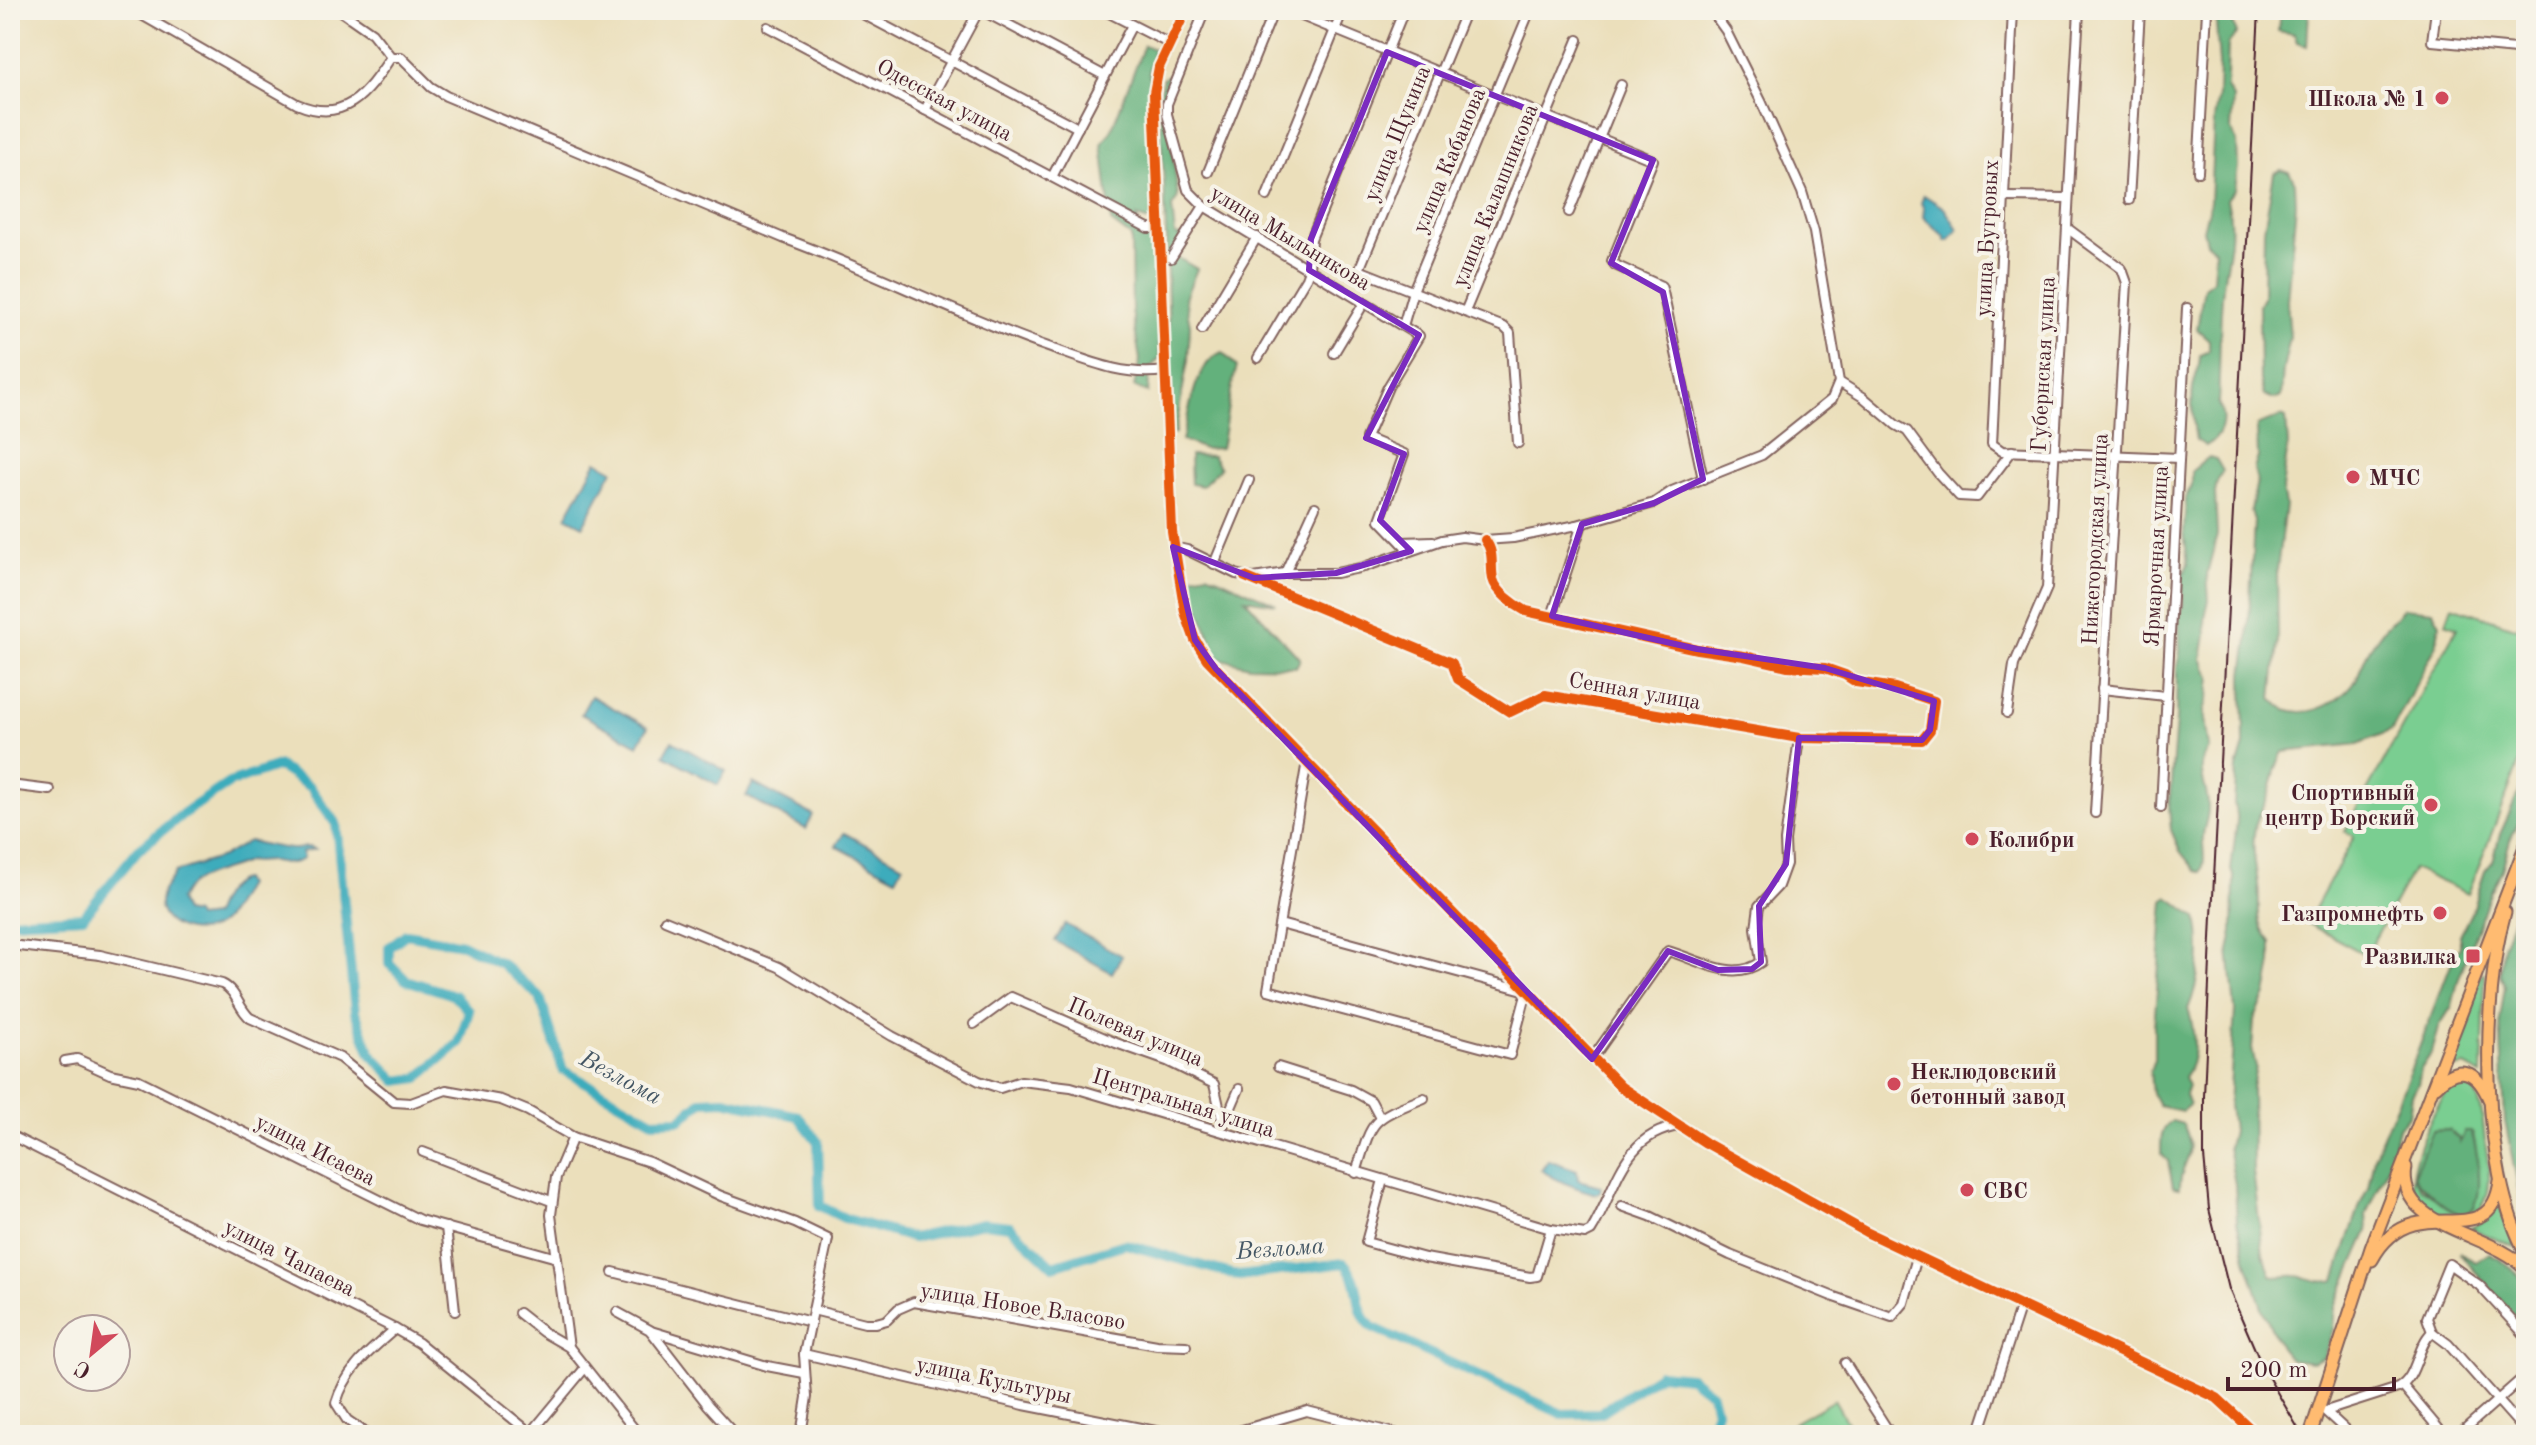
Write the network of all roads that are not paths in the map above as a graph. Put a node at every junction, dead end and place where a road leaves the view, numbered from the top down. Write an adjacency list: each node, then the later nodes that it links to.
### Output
1 (133, 10): 27 (street)
2 (339, 10): 27 (street)
3 (855, 10): 28 (street)
4 (980, 10): 28 (street); 30 (street)
5 (1103, 10): 20 (street)
6 (1186, 10): 24 (street)
7 (1205, 10): 46 (street, улица Мыльникова)
8 (1274, 10): 38 (street)
9 (1287, 10): 22 (street)
10 (1343, 10): 22 (street)
11 (1404, 10): 26 (street)
12 (1466, 10): 29 (street, улица Щукина)
13 (1530, 10): 32 (street, улица Кабанова)
14 (1711, 10): 63 (street)
15 (2013, 10): 43 (street, улица Бугровых)
16 (2079, 10): 44 (street, Губернская улица)
17 (2140, 10): 45 (street)
18 (2207, 10): 39 (street)
19 (2436, 10): 25 (street)
20 (1132, 25): 24 (street); 30 (street)
21 (768, 27): 33 (street, Одесская улица)
22 (1334, 30): 26 (street); 42 (street)
23 (1578, 40): 34 (street, улица Калашникова)
24 (1170, 44): 48 (street)
25 (2526, 50)
26 (1387, 52): 29 (street); 52 (street)
27 (391, 57): 62 (street)
28 (952, 61): 33 (street); 35 (street)
29 (1440, 73): 32 (street); 53 (street, улица Щукина)
30 (1105, 76): 35 (street)
31 (1621, 85): 36 (street)
32 (1494, 95): 34 (street); 54 (street, улица Кабанова)
33 (925, 110): 41 (street, Одесская улица)
34 (1546, 116): 36 (street); 57 (street, улица Калашникова)
35 (1078, 128): 41 (street)
36 (1599, 137): 47 (street); 69 (street)
37 (2526, 162): 40 (street)
38 (1208, 172)
39 (2198, 172)
40 (2526, 176)
41 (1052, 177): 48 (street, Одесская улица)
42 (1267, 196)
43 (2006, 197): 44 (street); 65 (street, улица Бугровых)
44 (2067, 198): 49 (street, Губернская улица)
45 (2129, 200)
46 (1204, 206): 50 (street, улица Мыльникова); 51 (street)
47 (1569, 212)
48 (1159, 228): 62 (street)
49 (2067, 228): 66 (street, Губернская улица); 67 (street, Нижегородская улица)
50 (1257, 237): 52 (street, улица Мыльникова); 59 (street)
51 (1171, 258)
52 (1309, 270): 55 (street, улица Мыльникова); 61 (street)
53 (1359, 270): 54 (street, улица Калашникова)
54 (1413, 291): 57 (street, улица Калашникова); 58 (street, улица Кабанова)
55 (1364, 303): 58 (street, улица Мыльникова); 60 (street)
56 (2187, 308): 68 (street, Ярмарочная улица)
57 (1465, 312): 64 (street)
58 (1403, 326): 75 (street, улица Мыльникова)
59 (1202, 329)
60 (1334, 353)
61 (1258, 358)
62 (1164, 371): 76 (street)
63 (1839, 382): 65 (street); 69 (street)
64 (1518, 443)
65 (2012, 451): 66 (street)
66 (2055, 453): 67 (street); 84 (street, Губернская улица)
67 (2117, 456): 68 (street); 82 (street, Нижегородская улица)
68 (2179, 458): 83 (street, Ярмарочная улица)
69 (1703, 479): 72 (street)
70 (1249, 480): 78 (street)
71 (1315, 507): 79 (street)
72 (1582, 524): 74 (street); 81 (street)
73 (1442, 540): 74 (street); 75 (street); 77 (street)
74 (1485, 540): 81 (street)
75 (1402, 542): 77 (street)
76 (1173, 547): 78 (street); 86 (street)
77 (1405, 553): 79 (street)
78 (1214, 564): 80 (street)
79 (1285, 573): 80 (street)
80 (1245, 577): 85 (street, Сенная улица)
81 (1552, 616): 85 (street, Сенная улица)
82 (2102, 689): 83 (street); 90 (street, Нижегородская улица)
83 (2165, 696): 89 (street, Ярмарочная улица)
84 (2007, 713)
85 (1799, 738): 96 (street)
86 (1307, 761): 93 (street); 96 (street)
87 (10, 785): 88 (street)
88 (50, 790)
89 (2161, 807)
90 (2095, 813)
91 (2526, 845): 100 (main road); 102 (main road)
92 (665, 920): 105 (street, Центральная улица)
93 (1280, 924): 93 (street)
94 (10, 945): 107 (street)
95 (974, 1024): 105 (street, Полевая улица)
96 (1592, 1059): 104 (street)
97 (65, 1061): 116 (street, улица Исаева)
98 (1278, 1067): 103 (street)
99 (1239, 1089): 105 (street)
100 (2432, 1090): 102 (main road); 108 (main road)
101 (1424, 1098): 103 (street)
102 (2490, 1103): 111 (main road)
103 (1379, 1116): 110 (street)
104 (1680, 1126): 117 (street, Центральная улица); 119 (street)
105 (1224, 1128): 110 (street, Центральная улица)
106 (14, 1137): 130 (street, улица Чапаева)
107 (573, 1137): 113 (street); 125 (street)
108 (2410, 1147): 115 (main road); 123 (main road)
109 (423, 1152): 113 (street)
110 (1356, 1173): 112 (street, Центральная улица)
111 (2501, 1175): 115 (main road); 118 (main road)
112 (1383, 1180): 117 (street, Центральная улица); 117 (street)
113 (551, 1201): 120 (street)
114 (1622, 1206): 119 (street)
115 (2441, 1223): 121 (main road); 123 (main road)
116 (446, 1227): 120 (street, улица Исаева); 126 (street)
117 (1551, 1229)
118 (2526, 1253)
119 (1917, 1257): 124 (street)
120 (557, 1258): 135 (street)
121 (2526, 1269)
122 (613, 1272): 129 (street)
123 (2358, 1285): 143 (main road)
124 (2021, 1305): 144 (street); 156 (street)
125 (813, 1310): 129 (street); 134 (street, улица Новое Власово)
126 (455, 1311)
127 (617, 1312): 131 (street)
128 (519, 1313): 135 (street)
129 (811, 1322): 136 (street)
130 (395, 1329): 146 (street, улица Чапаева); 147 (street)
131 (650, 1330): 139 (street); 149 (street)
132 (2432, 1332): 133 (street); 141 (street); 142 (street)
133 (2526, 1336)
134 (1186, 1346)
135 (569, 1347): 138 (street)
136 (804, 1354): 139 (street); 151 (street, улица Культуры)
137 (1845, 1363): 154 (street)
138 (585, 1368): 146 (street); 148 (street)
139 (804, 1373): 150 (street)
140 (2526, 1375): 142 (street)
141 (2403, 1386): 143 (street); 159 (street)
142 (2498, 1401): 145 (street); 160 (street)
143 (2322, 1410): 157 (main road); 158 (street)
144 (1984, 1432): 155 (street)
145 (2526, 1432)
146 (532, 1434)
147 (369, 1435)
148 (639, 1435)
149 (735, 1435)
150 (801, 1435)
151 (1176, 1435)
152 (1225, 1435): 153 (street)
153 (1402, 1435)
154 (1891, 1435)
155 (1965, 1435)
156 (2257, 1435)
157 (2310, 1435)
158 (2351, 1435)
159 (2444, 1435)
160 (2458, 1435)

